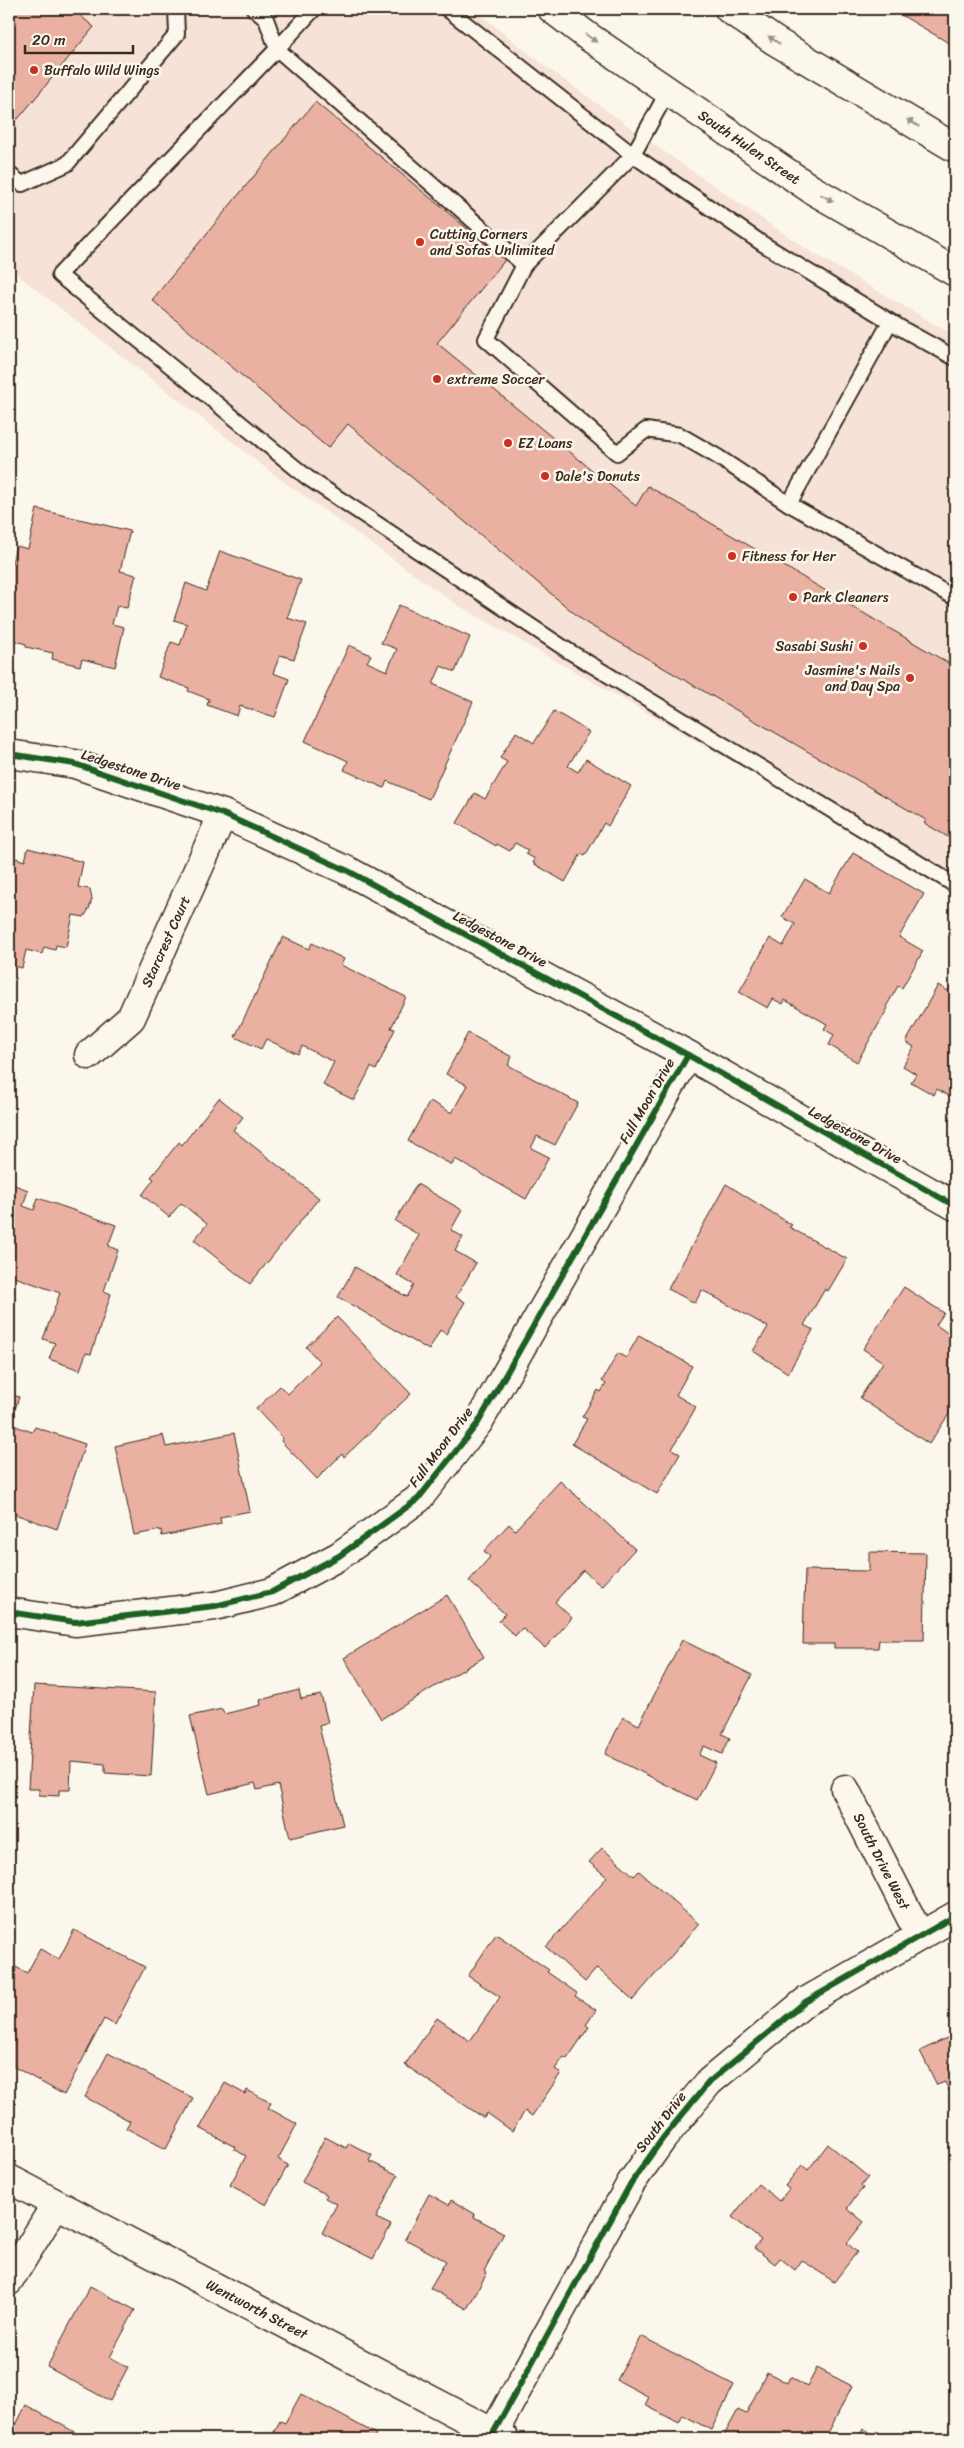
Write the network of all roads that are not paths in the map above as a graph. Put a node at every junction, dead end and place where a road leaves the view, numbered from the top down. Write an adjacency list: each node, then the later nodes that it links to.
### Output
1 (176, 9): 11 (lane)
2 (254, 9): 7 (lane)
3 (314, 9): 7 (lane)
4 (448, 9): 10 (lane)
5 (552, 9): 8 (street, South Hulen Street, one-way to 8)
6 (729, 9): 9 (street, one-way to 6)
7 (277, 50): 12 (lane); 20 (lane)
8 (668, 91): 10 (lane); 13 (street, South Hulen Street, one-way to 13)
9 (955, 148)
10 (633, 155): 12 (lane); 14 (lane)
11 (9, 174)
12 (524, 265): 16 (lane)
13 (955, 272)
14 (890, 322): 15 (lane); 16 (lane)
15 (955, 358)
16 (789, 504): 17 (lane)
17 (955, 598)
18 (9, 754): 19 (street, Ledgestone Drive)
19 (223, 814): 21 (street, Starcrest Court); 22 (street, Ledgestone Drive)
20 (955, 885)
21 (89, 1054)
22 (688, 1055): 23 (street, Ledgestone Drive); 24 (street, Full Moon Drive)
23 (955, 1206)
24 (9, 1612)
25 (845, 1789): 27 (street, South Drive West)
26 (955, 1916): 27 (street, South Drive)
27 (919, 1934): 31 (street, South Drive)
28 (9, 2179): 29 (street, Wentworth Street)
29 (56, 2204): 30 (street); 31 (street, Wentworth Street)
30 (9, 2281)
31 (496, 2437)

